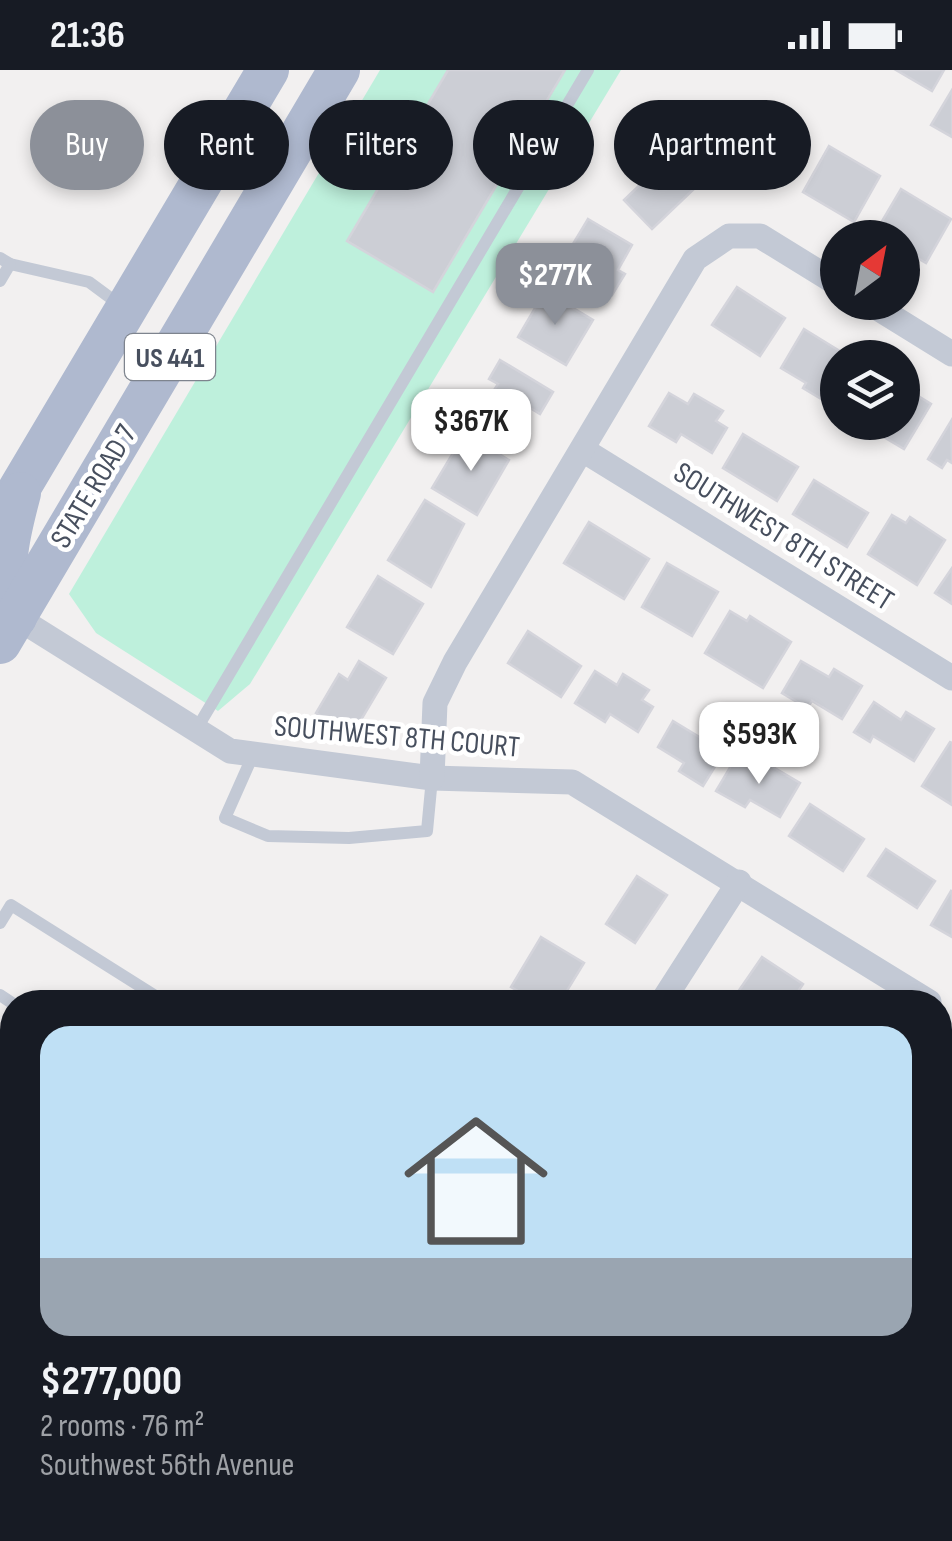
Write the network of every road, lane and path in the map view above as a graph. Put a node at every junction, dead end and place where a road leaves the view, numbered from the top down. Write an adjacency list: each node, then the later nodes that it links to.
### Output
1 (339, 70): 13 (main road, STATE ROAD 7 / US 441)
2 (588, 70): 15 (lane)
3 (249, 93): 7 (main road, STATE ROAD 7 / US 441)
4 (5, 261): 6 (lane); 7 (lane)
5 (820, 273): 10 (street)
6 (0, 281)
7 (126, 310): 11 (main road, STATE ROAD 7 / US 441)
8 (897, 320): 9 (street)
9 (952, 354)
10 (583, 450): 14 (street, SOUTHWEST 8TH STREET); 17 (street)
11 (22, 483): 12 (main road, STATE ROAD 7 / US 441); 13 (main road)
12 (0, 521)
13 (8, 630): 15 (street, SOUTHWEST 8TH COURT)
14 (952, 678)
15 (196, 730): 16 (street, SOUTHWEST 8TH COURT)
16 (253, 755): 17 (street, SOUTHWEST 8TH COURT); 17 (lane)
17 (432, 778): 18 (street, SOUTHWEST 8TH COURT)
18 (738, 882): 21 (street); 22 (street, SOUTHWEST 8TH COURT)
19 (0, 923): 20 (lane)
20 (146, 990)
21 (670, 990)
22 (910, 990)

